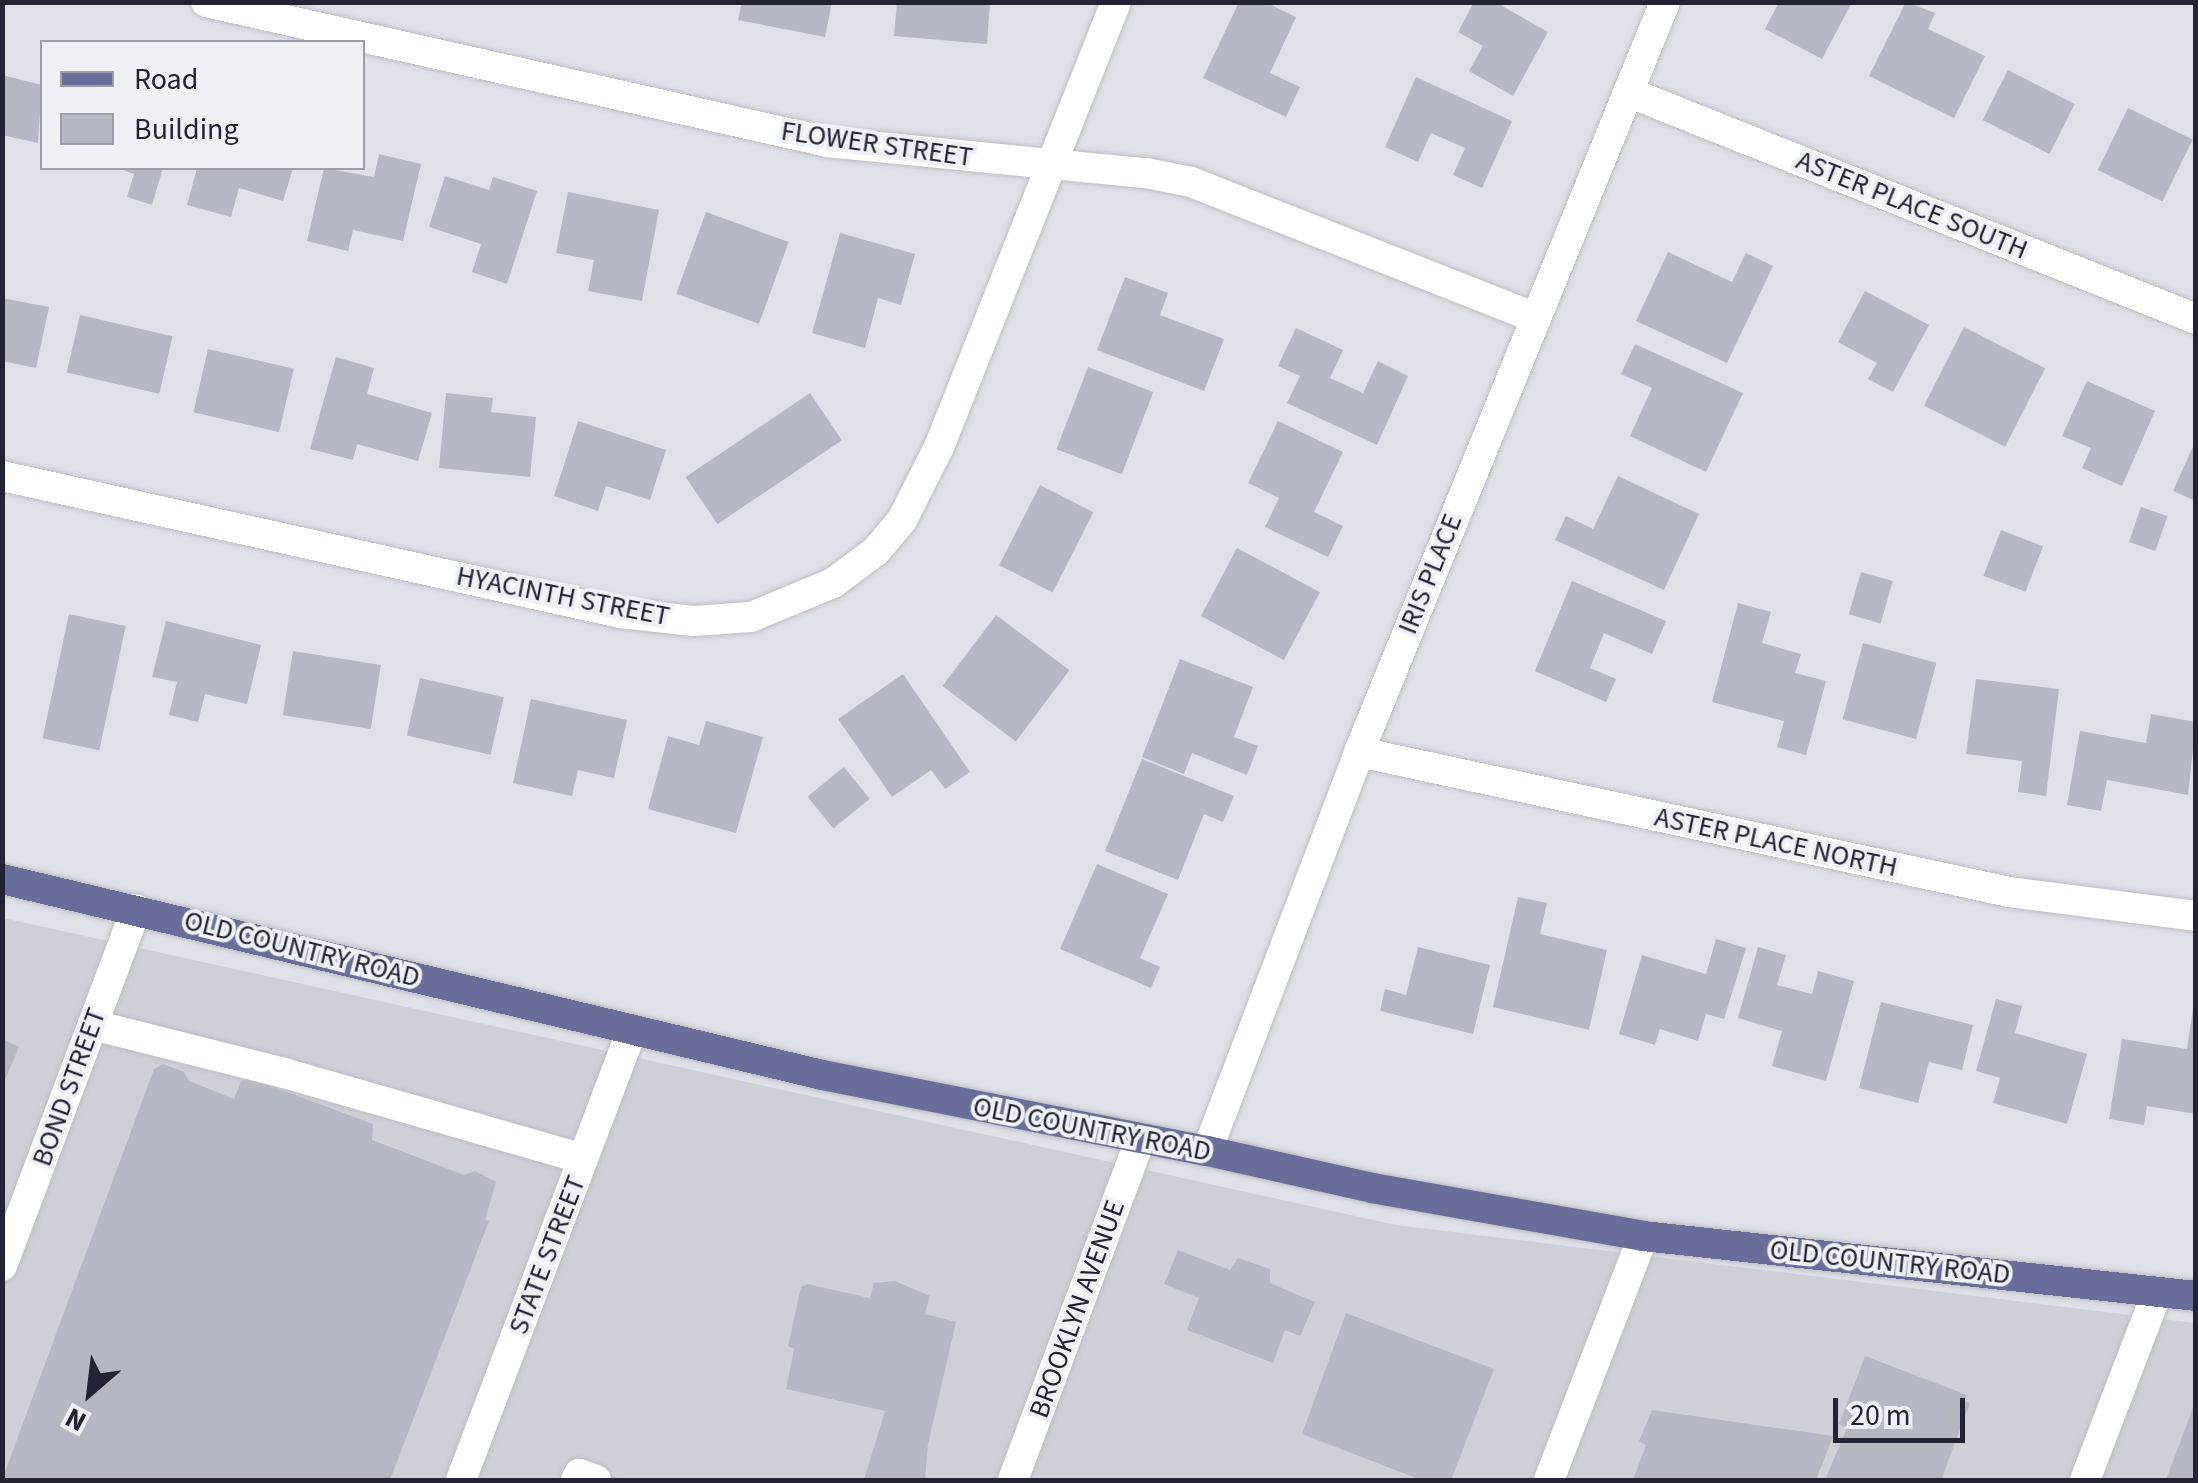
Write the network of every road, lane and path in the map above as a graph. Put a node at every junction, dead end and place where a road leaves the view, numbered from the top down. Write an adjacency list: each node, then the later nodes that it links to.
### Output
1 (206, 2): 5 (street, FLOWER STREET)
2 (1116, 2): 5 (street, HYACINTH STREET)
3 (1665, 2): 4 (street, IRIS PLACE)
4 (1628, 92): 6 (street, IRIS PLACE); 7 (street, ASTER PLACE SOUTH)
5 (1052, 166): 6 (street, FLOWER STREET); 8 (street, HYACINTH STREET)
6 (1534, 317): 9 (street, IRIS PLACE)
7 (2196, 318)
8 (2, 476)
9 (1359, 752): 12 (street, ASTER PLACE NORTH); 16 (street, IRIS PLACE)
10 (2, 879): 11 (main road, OLD COUNTRY ROAD)
11 (136, 909): 13 (street, BOND STREET); 14 (main road, OLD COUNTRY ROAD)
12 (2196, 916)
13 (93, 1025): 17 (street); 19 (street, BOND STREET)
14 (632, 1030): 15 (main road, OLD COUNTRY ROAD); 17 (street, STATE STREET)
15 (1141, 1138): 16 (main road, OLD COUNTRY ROAD); 25 (street, BROOKLYN AVENUE)
16 (1207, 1151): 18 (main road, OLD COUNTRY ROAD)
17 (583, 1160): 22 (street, STATE STREET)
18 (1643, 1236): 20 (main road, OLD COUNTRY ROAD); 26 (street)
19 (2, 1266)
20 (2157, 1292): 21 (main road, OLD COUNTRY ROAD); 27 (street)
21 (2196, 1296)
22 (461, 1480)
23 (576, 1480): 24 (street)
24 (596, 1480)
25 (1013, 1480)
26 (1549, 1480)
27 (2085, 1480)

